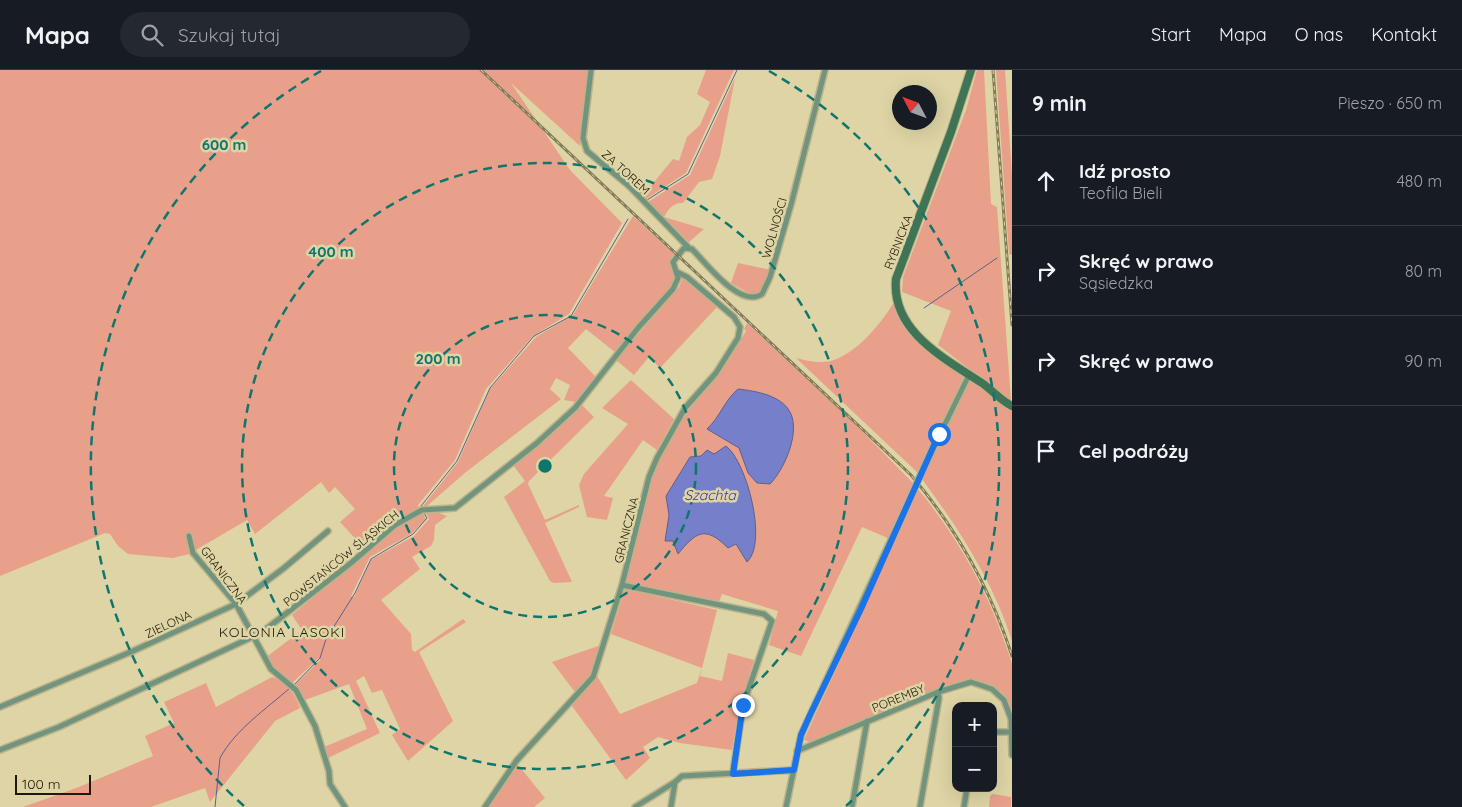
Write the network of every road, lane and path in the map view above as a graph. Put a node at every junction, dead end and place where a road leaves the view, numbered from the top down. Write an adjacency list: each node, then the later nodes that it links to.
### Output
1 (591, 70): 4 (street, ZA TOREM)
2 (825, 70): 4 (street, WOLNOŚCI)
3 (971, 70): 6 (street, RYBNICKA)
4 (686, 247): 5 (street, POWSTAŃCÓW ŚLĄSKICH)
5 (677, 272): 10 (street, GRANICZNA); 12 (street, POWSTAŃCÓW ŚLĄSKICH)
6 (969, 375): 7 (street, RYBNICKA); 20 (street, bridge)
7 (1012, 406)
8 (328, 531): 11 (street, ZIELONA)
9 (189, 536): 11 (street, GRANICZNA)
10 (622, 585): 26 (street); 30 (street, GRANICZNA)
11 (236, 604): 12 (street, GRANICZNA); 14 (street, ZIELONA)
12 (252, 637): 22 (street, POWSTAŃCÓW ŚLĄSKICH); 29 (street, GRANICZNA)
13 (938, 692): 15 (street, POREMBY); 19 (street); 35 (street, POREMBY)
14 (0, 707)
15 (867, 721): 16 (street, POREMBY); 17 (street)
16 (858, 724): 17 (street); 21 (street, POREMBY)
17 (866, 731): 34 (street)
18 (997, 732): 19 (street)
19 (1011, 732): 24 (street)
20 (799, 742): 21 (street); 23 (street)
21 (813, 744): 23 (street, POREMBY)
22 (0, 750)
23 (798, 751): 25 (street)
24 (1012, 755)
25 (794, 770): 26 (street); 33 (street)
26 (733, 774): 27 (street)
27 (675, 782): 31 (street); 32 (street)
28 (966, 792): 36 (street)
29 (345, 807)
30 (485, 807)
31 (635, 807)
32 (671, 807)
33 (786, 807)
34 (852, 807)
35 (920, 807)
36 (964, 807)

